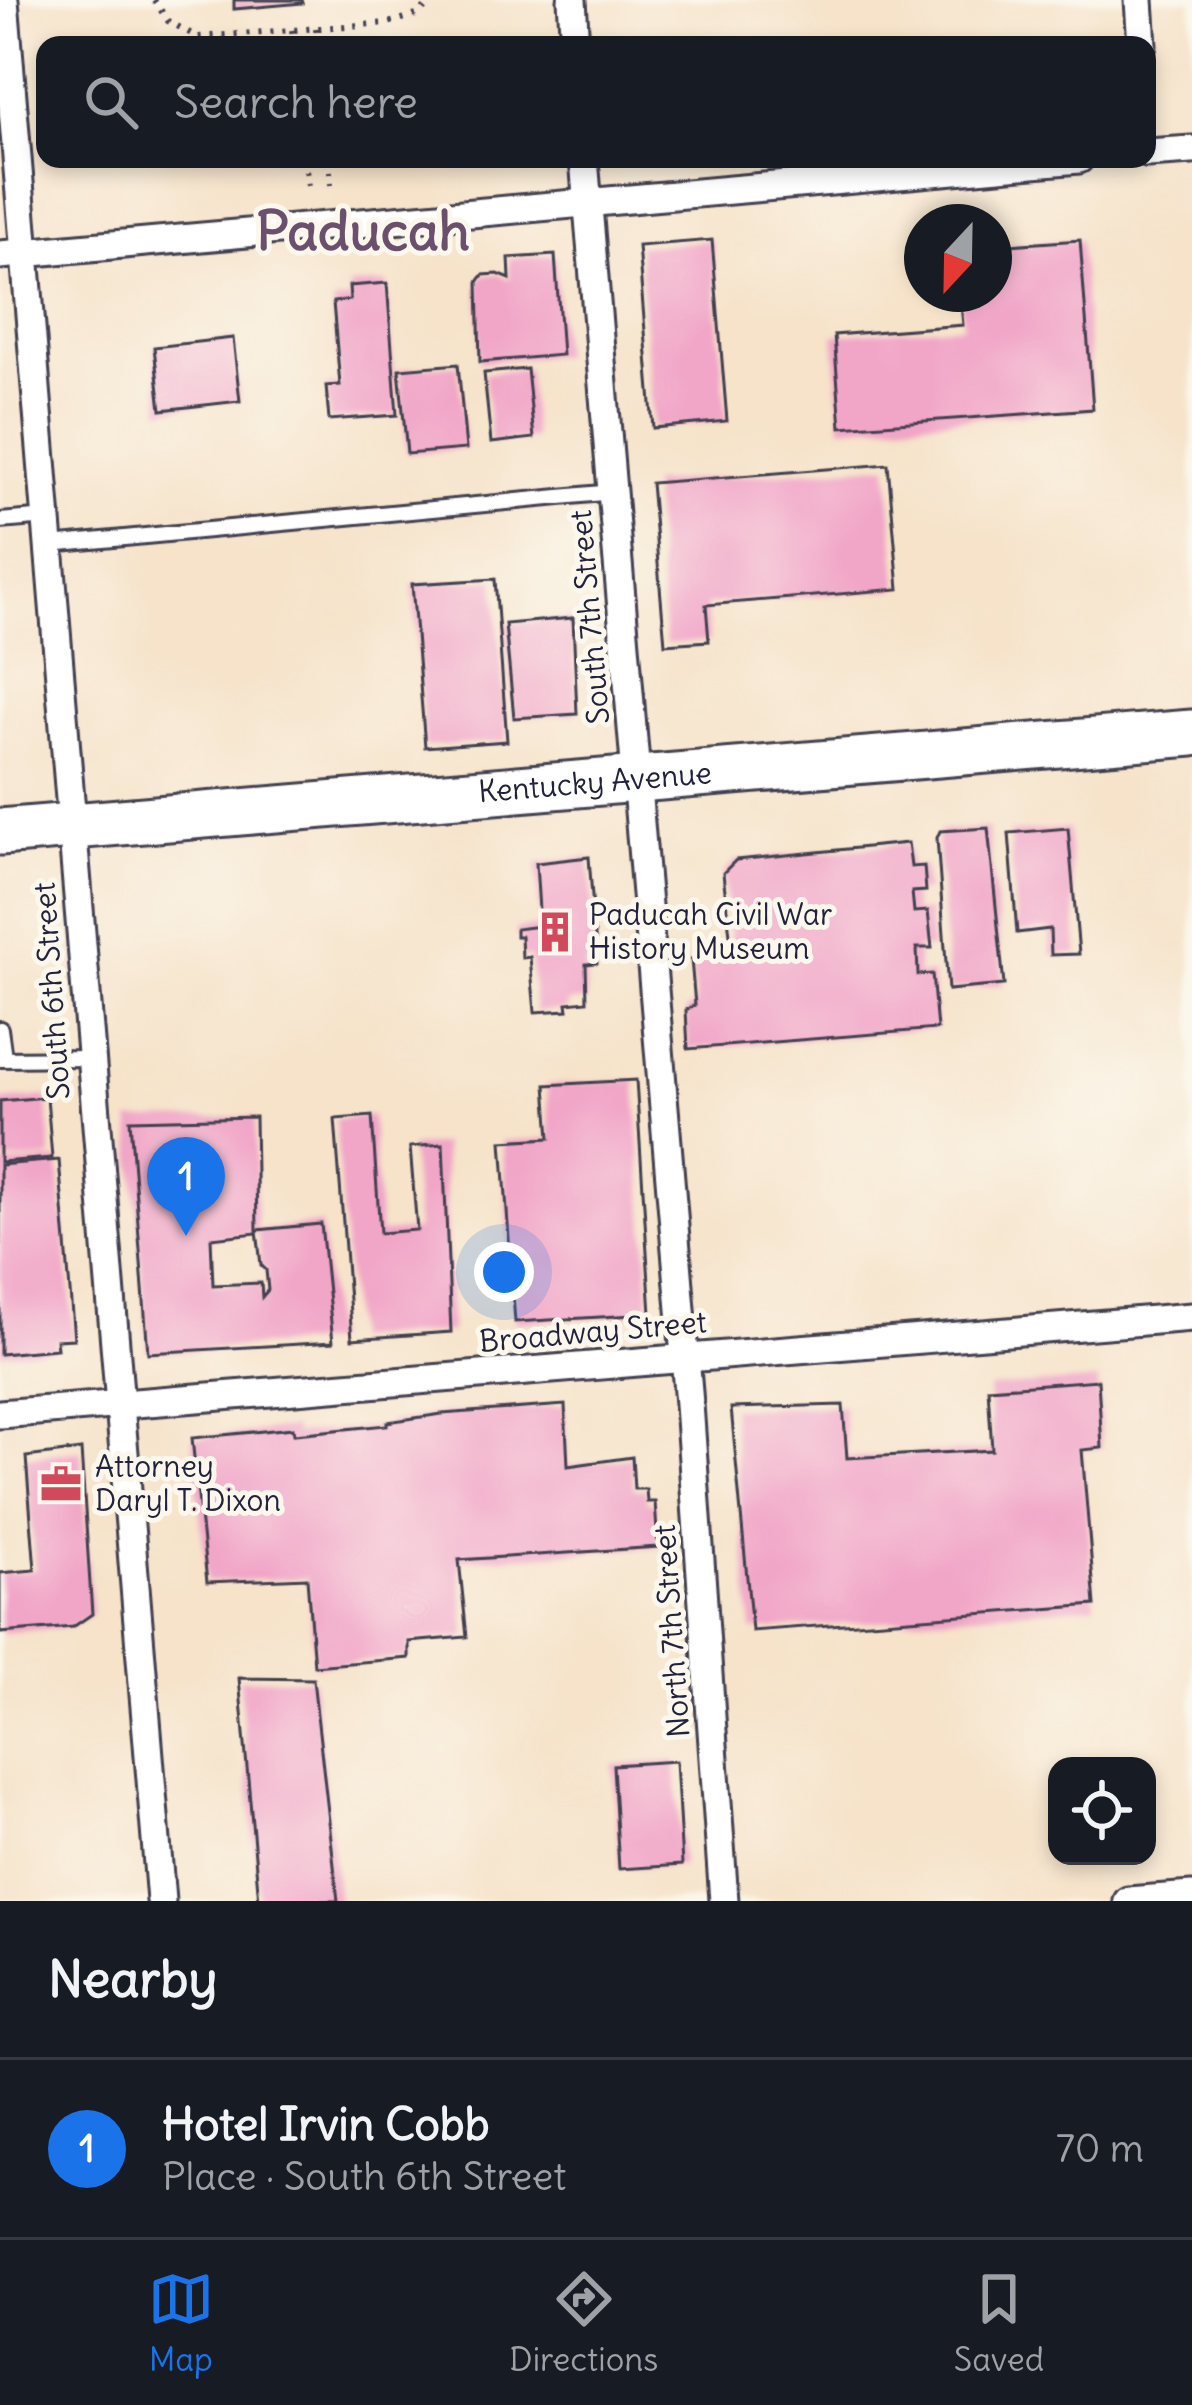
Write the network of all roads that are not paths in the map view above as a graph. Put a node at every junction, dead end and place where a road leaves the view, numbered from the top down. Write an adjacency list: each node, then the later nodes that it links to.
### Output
1 (4, 0): 11 (street, South 6th Street)
2 (572, 0): 4 (street)
3 (1139, 0): 5 (street)
4 (574, 36)
5 (1141, 36)
6 (1192, 150): 7 (street)
7 (1156, 152)
8 (585, 168): 10 (street, South 7th Street)
9 (971, 168): 10 (street)
10 (587, 200): 11 (street); 12 (street, South 7th Street)
11 (12, 254): 14 (street, South 6th Street)
12 (613, 492): 14 (lane); 16 (street, South 7th Street)
13 (0, 521): 14 (lane)
14 (49, 531): 17 (street, South 6th Street)
15 (1192, 733): 16 (main road, Kentucky Avenue)
16 (637, 779): 17 (main road, Kentucky Avenue); 23 (street, South 7th Street)
17 (73, 826): 18 (main road, Kentucky Avenue); 21 (street, South 6th Street)
18 (0, 832)
19 (0, 1029): 20 (lane)
20 (2, 1058): 21 (lane)
21 (89, 1058): 24 (street, South 6th Street)
22 (1192, 1317): 23 (street, Broadway Street)
23 (683, 1357): 24 (street, Broadway Street); 28 (street, North 7th Street)
24 (119, 1404): 25 (street, Broadway Street); 27 (street, South 6th Street)
25 (0, 1414)
26 (1192, 1896): 29 (street)
27 (160, 1901)
28 (724, 1901)
29 (1128, 1901)

